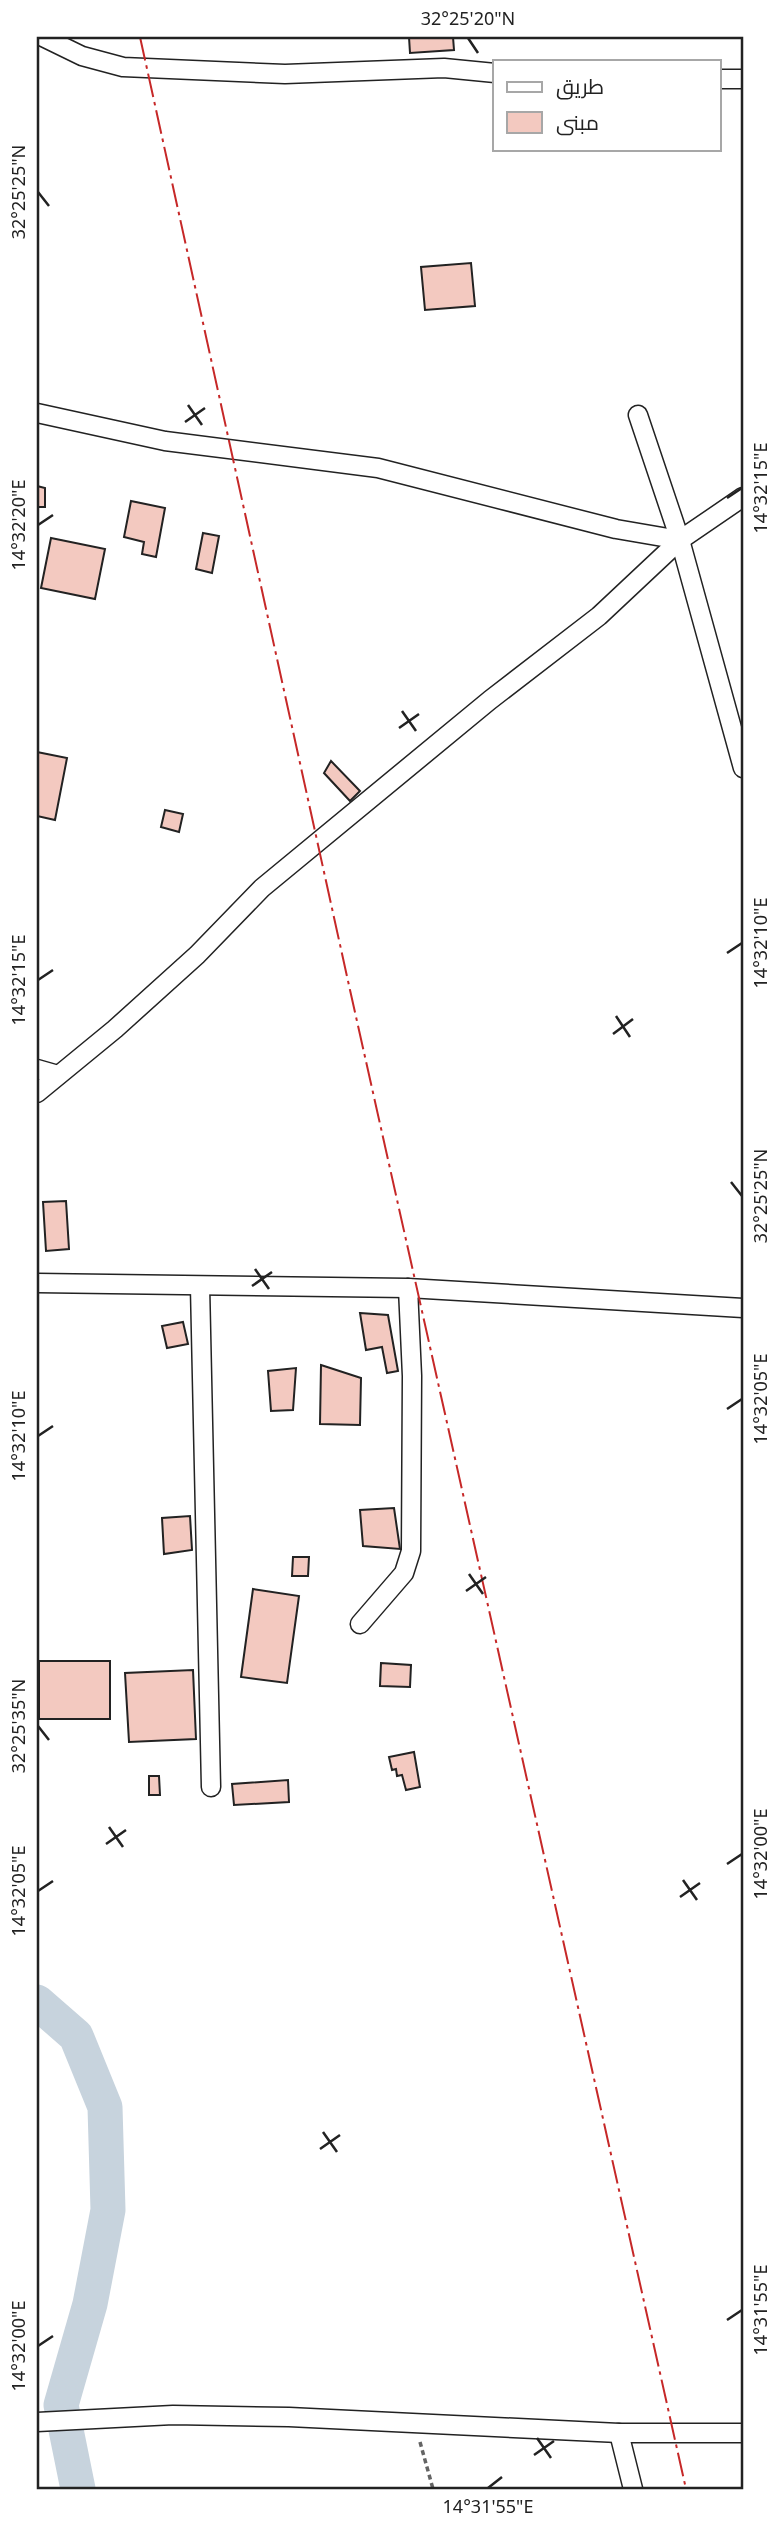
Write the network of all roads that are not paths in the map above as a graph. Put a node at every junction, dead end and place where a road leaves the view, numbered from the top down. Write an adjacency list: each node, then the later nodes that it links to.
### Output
1 (43, 37): 2 (street)
2 (493, 73)
3 (720, 79): 4 (street)
4 (743, 79)
5 (37, 413): 8 (street)
6 (638, 415): 8 (street)
7 (743, 497): 8 (street)
8 (680, 540): 9 (street); 11 (street)
9 (743, 768)
10 (37, 1069): 11 (street)
11 (58, 1075): 12 (street)
12 (37, 1093)
13 (37, 1283): 14 (street)
14 (200, 1286): 15 (street); 18 (street)
15 (408, 1288): 16 (street); 17 (street)
16 (743, 1308)
17 (359, 1624)
18 (211, 1787)
19 (37, 2422): 20 (street)
20 (619, 2433): 21 (street); 22 (street)
21 (743, 2433)
22 (633, 2489)

